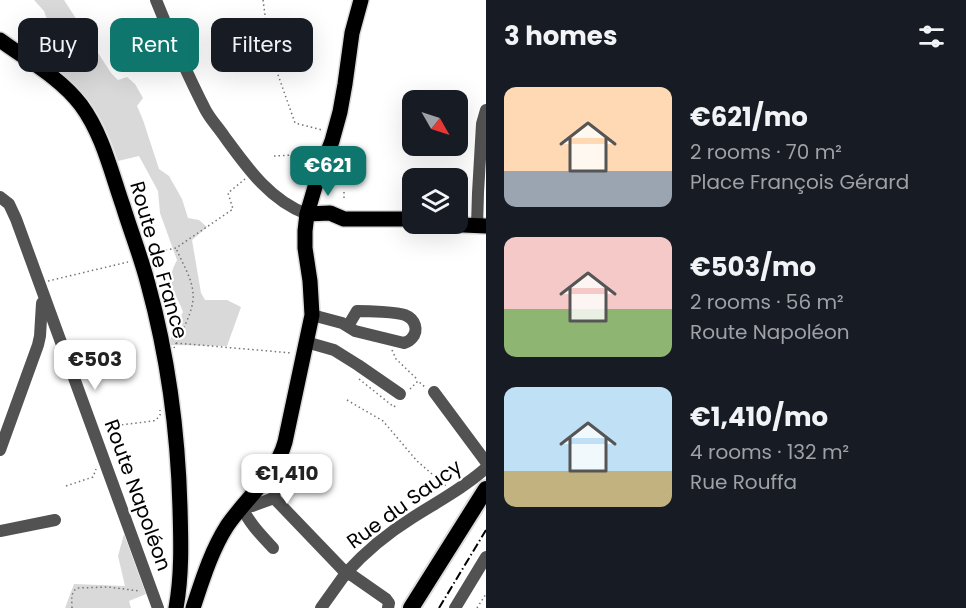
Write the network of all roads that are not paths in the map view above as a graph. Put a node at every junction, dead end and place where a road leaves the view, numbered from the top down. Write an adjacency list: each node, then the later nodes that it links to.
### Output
1 (156, 0): 6 (street)
2 (361, 0): 6 (main road)
3 (0, 40): 29 (main road, Route de France)
4 (486, 110): 8 (street)
5 (0, 197): 9 (street, Route Napoléon)
6 (307, 214): 7 (main road); 10 (main road)
7 (402, 219)
8 (481, 222)
9 (45, 300): 15 (street); 28 (street, Route Napoléon)
10 (312, 315): 11 (street); 12 (main road)
11 (348, 326): 11 (street)
12 (305, 348): 14 (street); 17 (main road)
13 (434, 392): 16 (street, Rue du Saucy)
14 (400, 394)
15 (0, 450)
16 (486, 462)
17 (275, 465): 20 (street); 21 (main road)
18 (486, 468): 27 (street, Rue du Saucy)
19 (486, 489): 33 (highway)
20 (274, 498): 21 (street); 27 (street)
21 (243, 505): 25 (street); 30 (main road)
22 (486, 510): 34 (highway)
23 (55, 520): 24 (street)
24 (0, 531)
25 (273, 548)
26 (486, 557): 35 (street)
27 (346, 573): 31 (street, Rue du Saucy); 32 (street)
28 (158, 608)
29 (176, 608)
30 (193, 608)
31 (321, 608)
32 (388, 608)
33 (411, 608)
34 (424, 608)
35 (455, 608)

